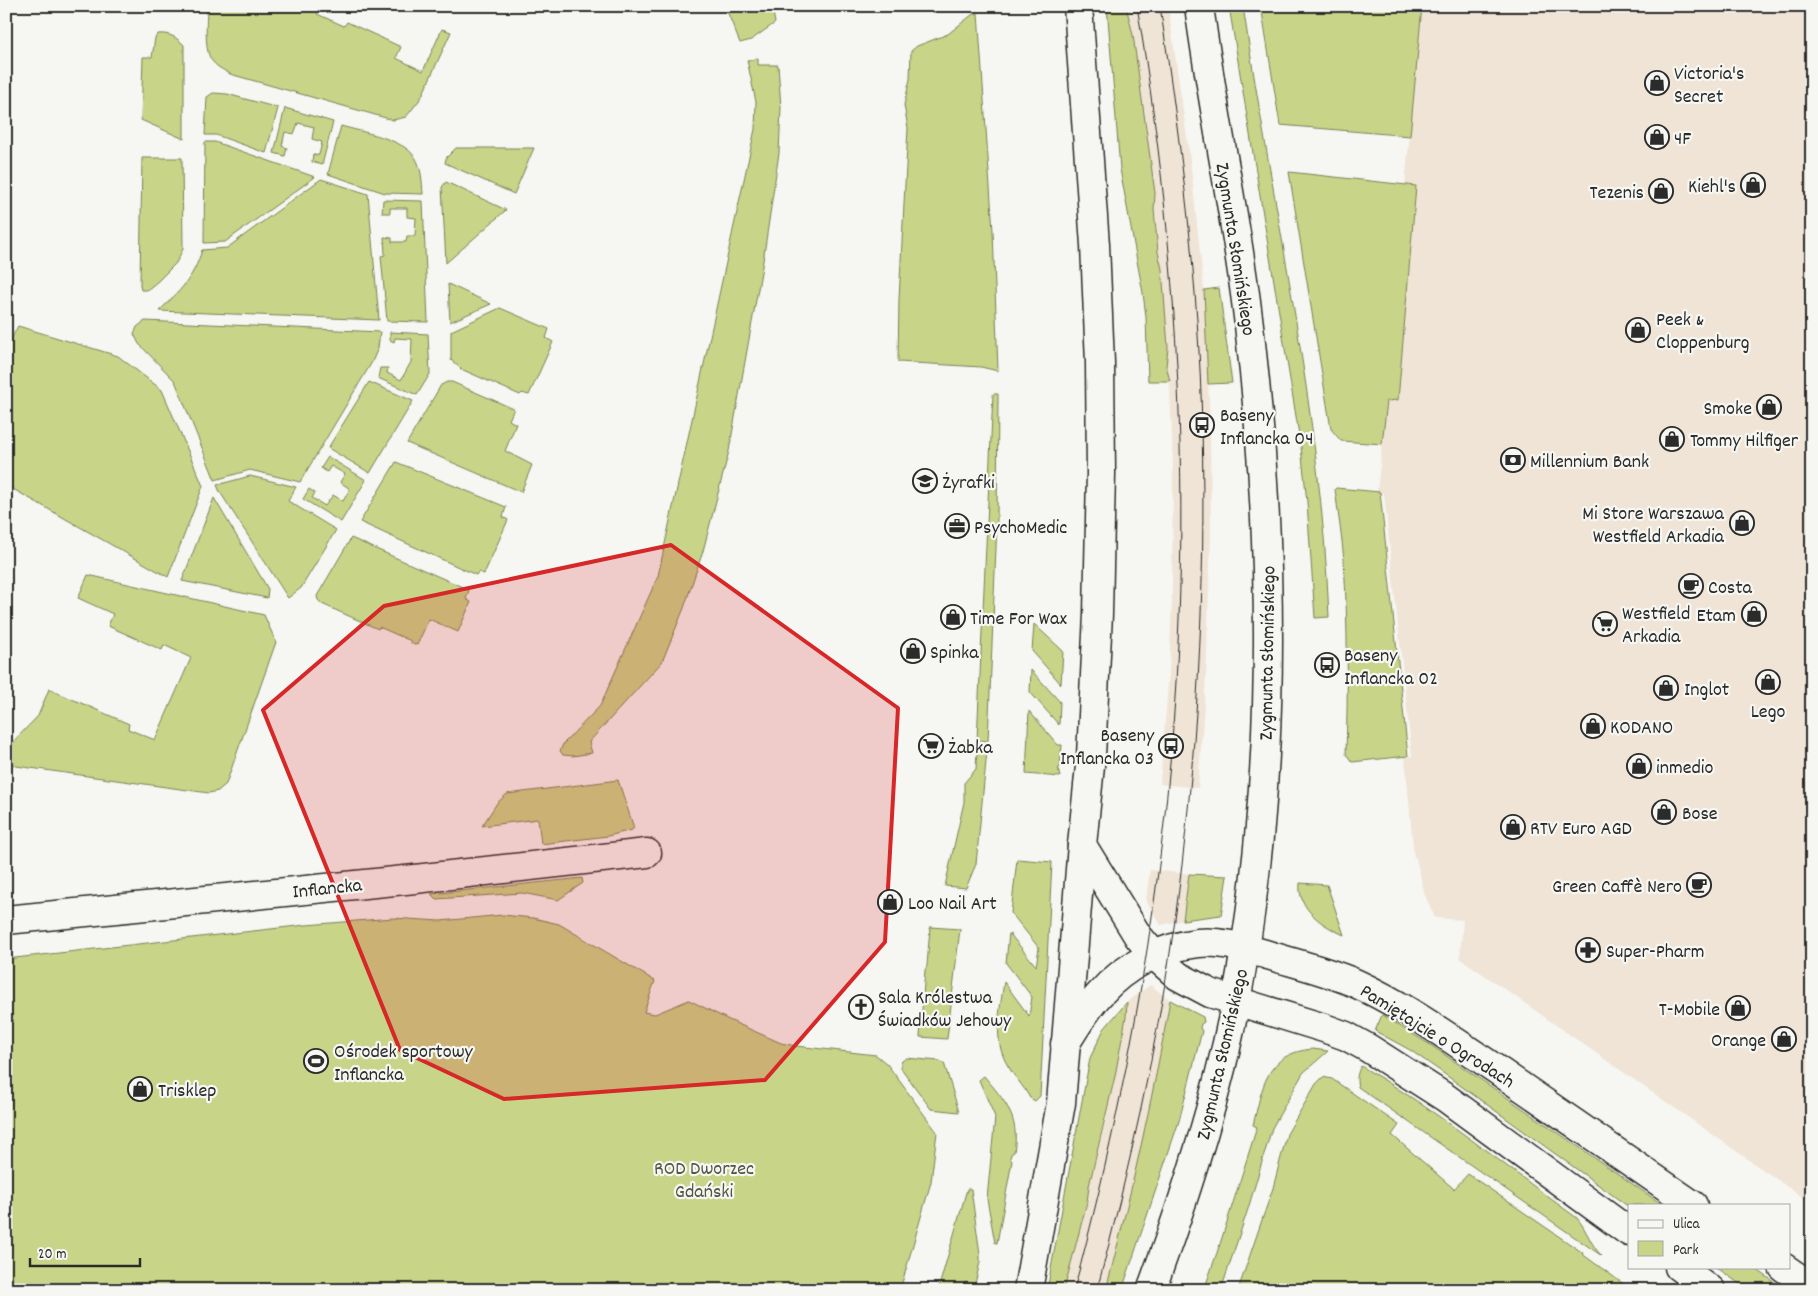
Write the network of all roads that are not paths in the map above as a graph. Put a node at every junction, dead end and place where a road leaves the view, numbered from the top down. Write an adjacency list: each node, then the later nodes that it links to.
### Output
1 (1078, 6): 3 (main road)
2 (1199, 6): 6 (main road, Zygmunta Słomińskiego)
3 (1082, 845): 7 (main road); 9 (main road)
4 (647, 853): 5 (main road, Inflancka)
5 (6, 920)
6 (1245, 949): 7 (main road, Pamiętajcie o Ogrodach); 8 (main road, Zygmunta Słomińskiego); 10 (main road, Pamiętajcie o Ogrodach)
7 (1154, 955): 8 (main road); 9 (main road, Pamiętajcie o Ogrodach)
8 (1236, 1000): 11 (main road); 16 (main road, Zygmunta Słomińskiego)
9 (1066, 1044): 15 (main road)
10 (1692, 1204)
11 (1628, 1231)
12 (1680, 1268): 17 (main road)
13 (1784, 1268): 14 (main road)
14 (1812, 1287)
15 (1028, 1290)
16 (1152, 1290)
17 (1711, 1290)

